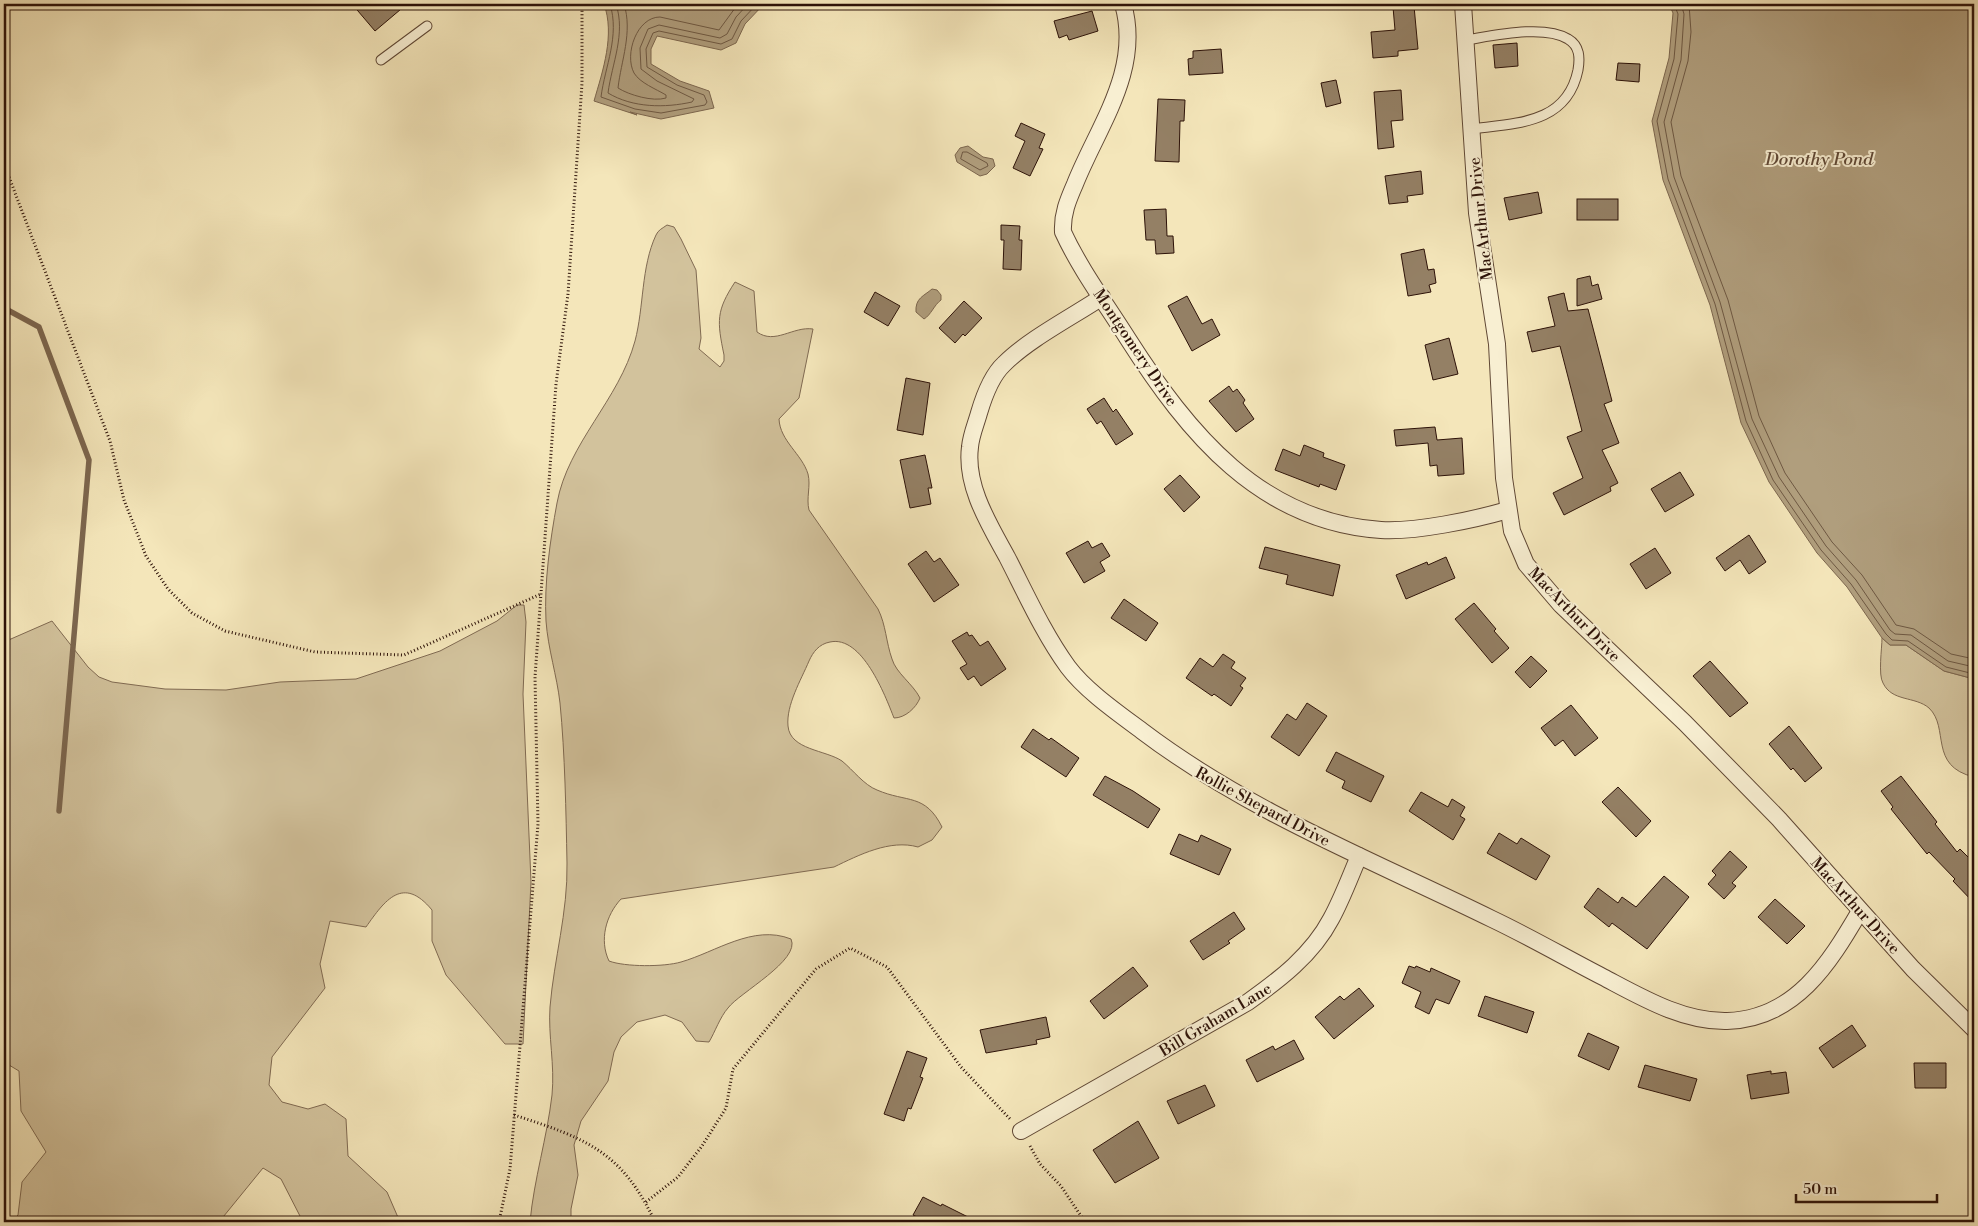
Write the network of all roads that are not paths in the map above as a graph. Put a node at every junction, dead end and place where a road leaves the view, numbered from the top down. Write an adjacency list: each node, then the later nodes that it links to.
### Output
1 (1123, 4): 7 (street, Montgomery Drive)
2 (1463, 4): 4 (street, MacArthur Drive)
3 (427, 26): 5 (lane)
4 (1466, 40): 6 (street, MacArthur Drive); 6 (lane)
5 (381, 60)
6 (1471, 129): 8 (street, MacArthur Drive)
7 (1102, 297): 8 (street, Montgomery Drive); 9 (street, Rollie Shepard Drive)
8 (1508, 510): 10 (street, MacArthur Drive)
9 (1359, 856): 10 (street, Rollie Shepard Drive); 12 (street, Bill Graham Lane)
10 (1860, 912): 11 (street, MacArthur Drive)
11 (1974, 1029)
12 (1021, 1131)

